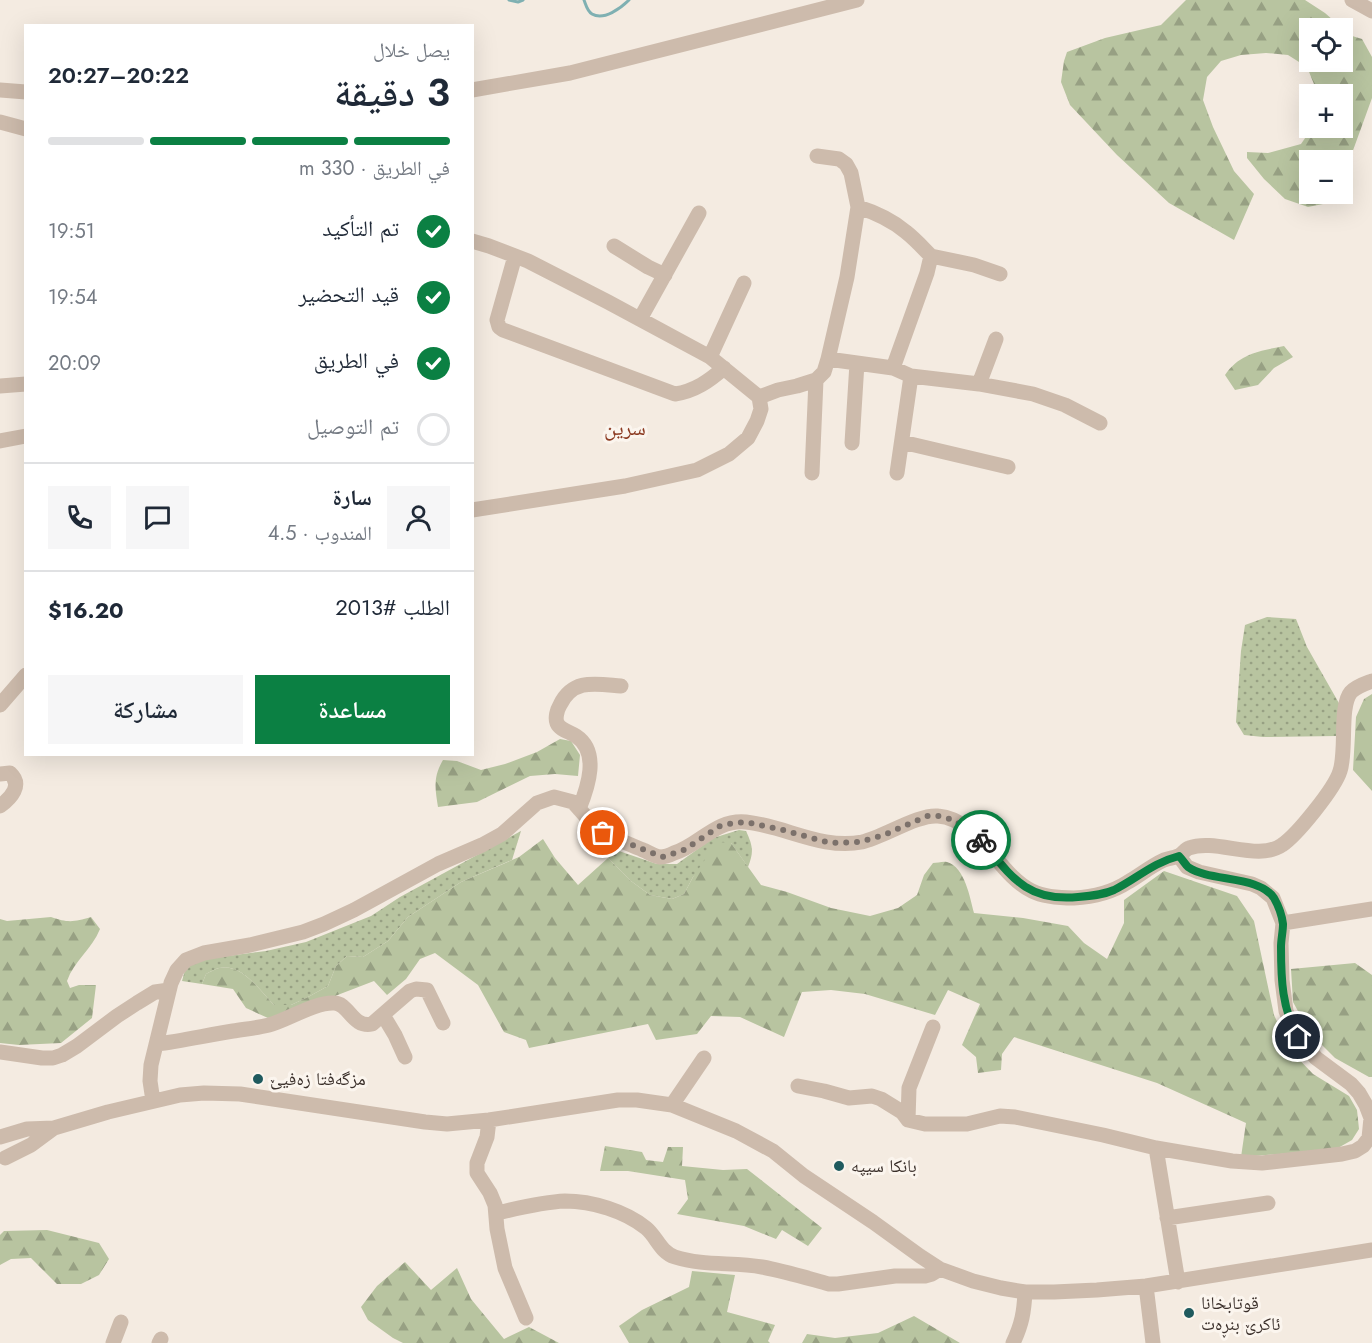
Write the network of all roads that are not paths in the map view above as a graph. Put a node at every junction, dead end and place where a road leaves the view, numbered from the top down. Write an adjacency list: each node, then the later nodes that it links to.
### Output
1 (857, 0): 3 (street)
2 (1352, 0): 4 (street)
3 (817, 5): 6 (street)
4 (1372, 11)
5 (0, 90): 7 (street)
6 (474, 90)
7 (24, 92)
8 (0, 122): 9 (street)
9 (24, 128)
10 (817, 156): 11 (street)
11 (858, 207): 16 (street); 23 (street)
12 (699, 213): 18 (street)
13 (474, 242): 15 (street)
14 (614, 246): 18 (street)
15 (515, 256): 20 (street); 25 (street)
16 (931, 256): 17 (street); 26 (street)
17 (1000, 274)
18 (665, 275): 20 (street)
19 (744, 283): 22 (street)
20 (640, 319): 22 (street)
21 (996, 339): 30 (street)
22 (710, 357): 25 (street)
23 (828, 359): 24 (street); 28 (street)
24 (857, 363): 26 (street); 37 (street)
25 (724, 368): 32 (street)
26 (893, 368): 27 (street)
27 (911, 376): 30 (street); 36 (street)
28 (816, 380): 32 (street); 39 (street)
29 (24, 384): 31 (street)
30 (979, 384): 33 (street)
31 (0, 386)
32 (759, 397): 41 (street)
33 (1100, 423)
34 (24, 436): 35 (street)
35 (0, 441)
36 (902, 442): 38 (street); 40 (street)
37 (852, 443)
38 (1008, 467)
39 (812, 473)
40 (897, 473)
41 (474, 510)
42 (24, 677): 45 (street)
43 (1372, 681): 49 (street)
44 (621, 686): 48 (street)
45 (0, 705)
46 (0, 774): 47 (street)
47 (0, 806)
48 (579, 809): 49 (street); 52 (street)
49 (1179, 856): 51 (street)
50 (1372, 909): 51 (street)
51 (1283, 923): 63 (street)
52 (169, 990): 56 (street); 57 (street)
53 (383, 1015): 54 (street); 56 (street); 58 (street)
54 (443, 1023)
55 (933, 1027): 65 (street)
56 (156, 1044): 61 (street)
57 (0, 1052)
58 (405, 1057)
59 (704, 1058): 62 (street)
60 (798, 1086): 65 (street)
61 (153, 1101): 64 (street); 66 (street)
62 (672, 1105): 64 (street); 74 (street)
63 (1371, 1118): 68 (street)
64 (489, 1120): 71 (street)
65 (908, 1120): 68 (street)
66 (54, 1128): 67 (street); 69 (street)
67 (0, 1139): 69 (street)
68 (1156, 1148): 72 (street)
69 (2, 1162)
70 (1268, 1203): 72 (street)
71 (497, 1213): 74 (street); 78 (street)
72 (1167, 1218): 75 (street)
73 (1372, 1250): 75 (street)
74 (940, 1269): 77 (street)
75 (1178, 1282): 76 (street)
76 (1146, 1286): 77 (street); 82 (street)
77 (1024, 1292): 81 (street)
78 (526, 1318)
79 (121, 1322): 80 (street)
80 (113, 1343)
81 (1013, 1343)
82 (1153, 1343)

